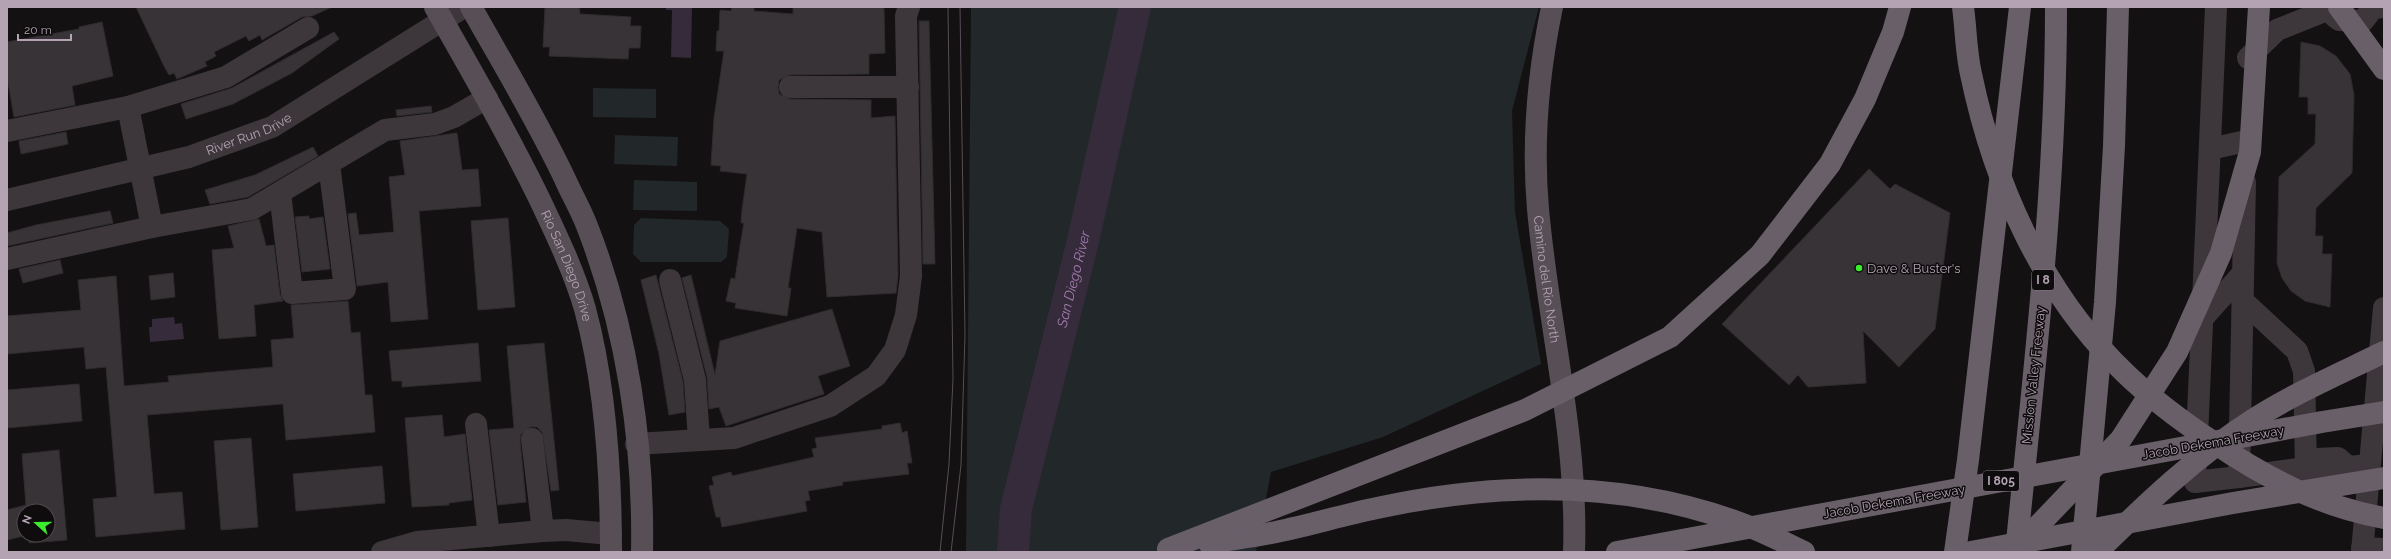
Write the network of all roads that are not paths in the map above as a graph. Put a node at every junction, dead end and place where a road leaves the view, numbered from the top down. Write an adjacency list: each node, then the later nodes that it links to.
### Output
1 (464, 7): 15 (street, River Run Drive)
2 (471, 7): 42 (main road)
3 (909, 7): 20 (street)
4 (1552, 7): 55 (main road, Camino del Rio North)
5 (1900, 7): 52 (highway)
6 (1963, 7): 46 (highway)
7 (2020, 7): 58 (highway)
8 (2056, 7): 61 (highway, Mission Valley Freeway / I 8)
9 (2118, 7): 62 (highway)
10 (2216, 7): 25 (street)
11 (2259, 7): 60 (highway)
12 (2267, 7): 17 (street)
13 (2377, 7): 14 (street)
14 (2327, 9): 17 (street); 18 (highway)
15 (439, 14): 21 (main road, Rio San Diego Drive); 27 (street, River Run Drive)
16 (308, 28): 22 (street)
17 (2268, 38): 24 (street)
18 (2384, 70)
19 (790, 87): 20 (street)
20 (908, 87): 41 (street)
21 (487, 98): 26 (street); 49 (main road, Rio San Diego Drive)
22 (128, 107): 23 (street); 27 (street)
23 (7, 131)
24 (2246, 141): 25 (street); 32 (street)
25 (2210, 149): 36 (street)
26 (329, 164): 28 (street); 28 (street)
27 (141, 168): 29 (street, River Run Drive); 30 (street)
28 (280, 193): 30 (street)
29 (7, 200)
30 (152, 227): 31 (street)
31 (7, 259)
32 (2243, 273): 34 (street); 36 (street)
33 (670, 280): 41 (street)
34 (2242, 300): 43 (street); 45 (street)
35 (2384, 308): 44 (street)
36 (2202, 319): 45 (street)
37 (2384, 352): 63 (highway)
38 (2384, 412): 56 (highway, Jacob Dekema Freeway / I 805)
39 (476, 424): 48 (street)
40 (532, 439): 47 (street)
41 (699, 440): 42 (street)
42 (636, 444): 54 (main road)
43 (2306, 468): 44 (street); 45 (street)
44 (2367, 470): 51 (street); 59 (highway)
45 (2239, 477)
46 (2384, 518)
47 (543, 531): 48 (street); 49 (street)
48 (489, 536): 53 (street)
49 (611, 543)
50 (2384, 549): 51 (street)
51 (2362, 550)
52 (1162, 551): 57 (highway)
53 (382, 552)
54 (642, 552)
55 (1574, 552)
56 (1617, 552)
57 (1804, 552)
58 (1955, 552)
59 (1971, 552)
60 (2013, 552)
61 (2016, 552)
62 (2082, 552)
63 (2097, 552)

